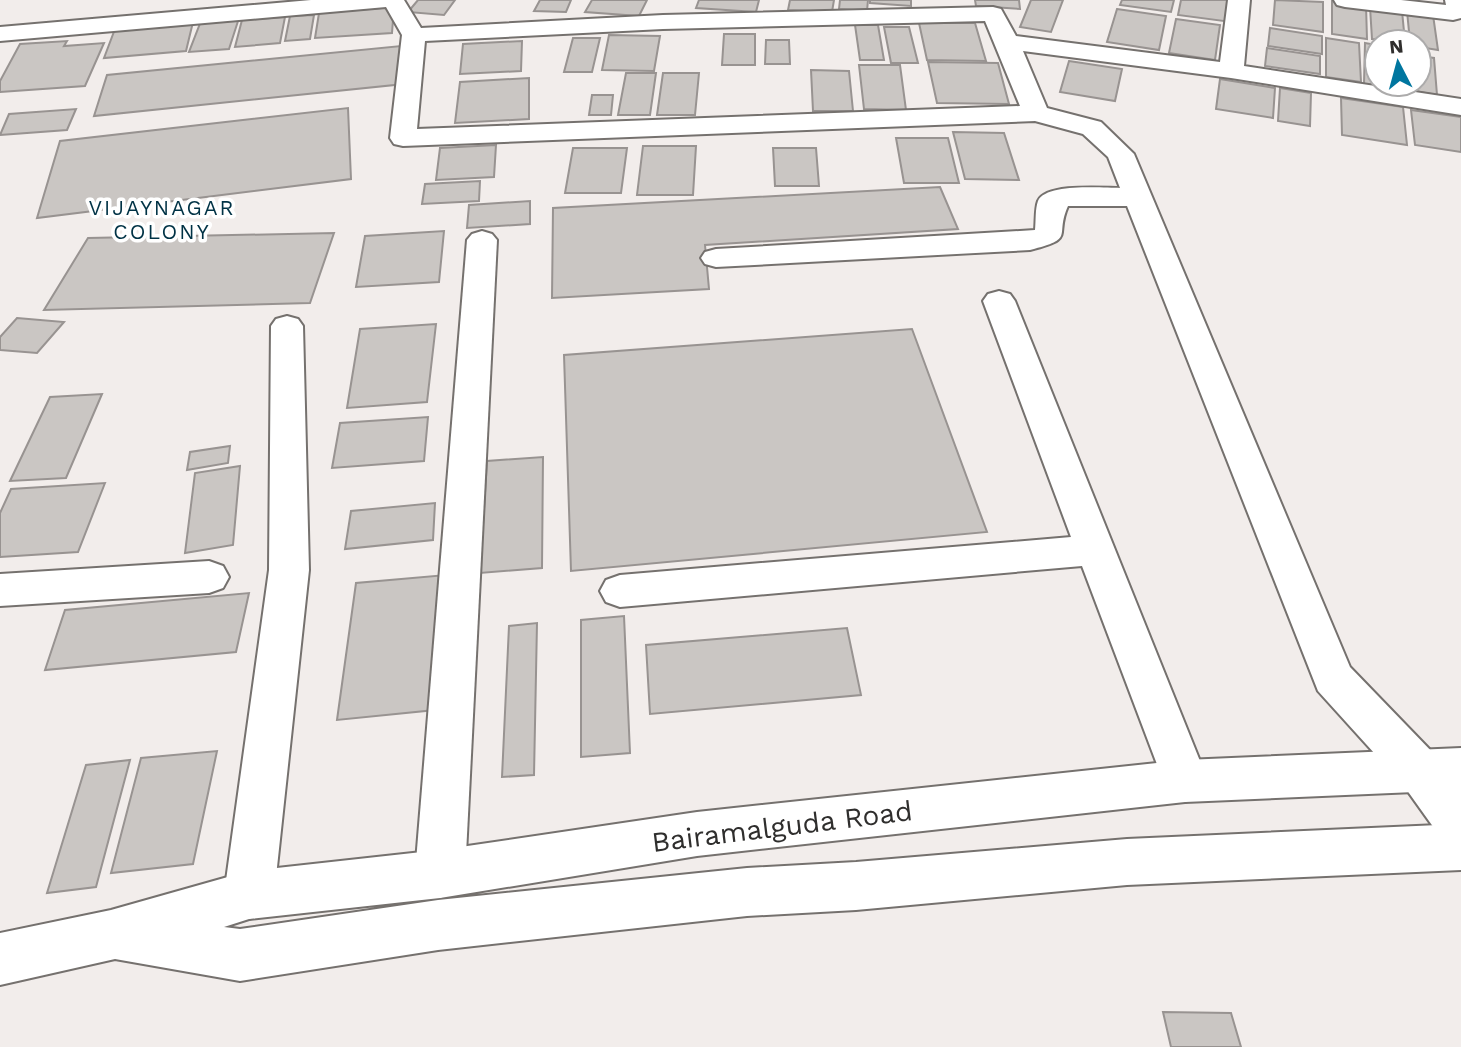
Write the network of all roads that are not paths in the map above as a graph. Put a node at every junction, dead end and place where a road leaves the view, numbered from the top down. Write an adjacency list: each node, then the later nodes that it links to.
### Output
1 (391, 0): 5 (street); 11 (street)
2 (672, 0): 9 (street)
3 (1240, 0): 13 (street)
4 (1345, 0): 7 (street)
5 (223, 7): 8 (street)
6 (940, 8): 9 (street); 12 (street)
7 (1457, 9)
8 (172, 10): 10 (street)
9 (663, 22): 11 (street)
10 (0, 34)
11 (414, 35): 15 (street)
12 (1007, 41): 13 (street); 15 (street)
13 (1230, 71): 14 (street)
14 (1461, 107)
15 (1037, 113): 16 (street)
16 (1138, 197): 18 (street); 25 (street)
17 (482, 240): 29 (street)
18 (716, 258)
19 (999, 301): 21 (street)
20 (287, 326): 30 (street)
21 (1096, 550): 24 (street); 26 (street)
22 (209, 577): 23 (street)
23 (0, 590)
24 (620, 591)
25 (1440, 770): 26 (street, Bairamalguda Road); 27 (street)
26 (1185, 781): 29 (street, Bairamalguda Road)
27 (1461, 826)
28 (1461, 847): 31 (street, Bairamalguda Road)
29 (440, 874): 30 (street, Bairamalguda Road)
30 (249, 895): 31 (street, Bairamalguda Road)
31 (111, 935): 32 (street, Bairamalguda Road)
32 (0, 959)

